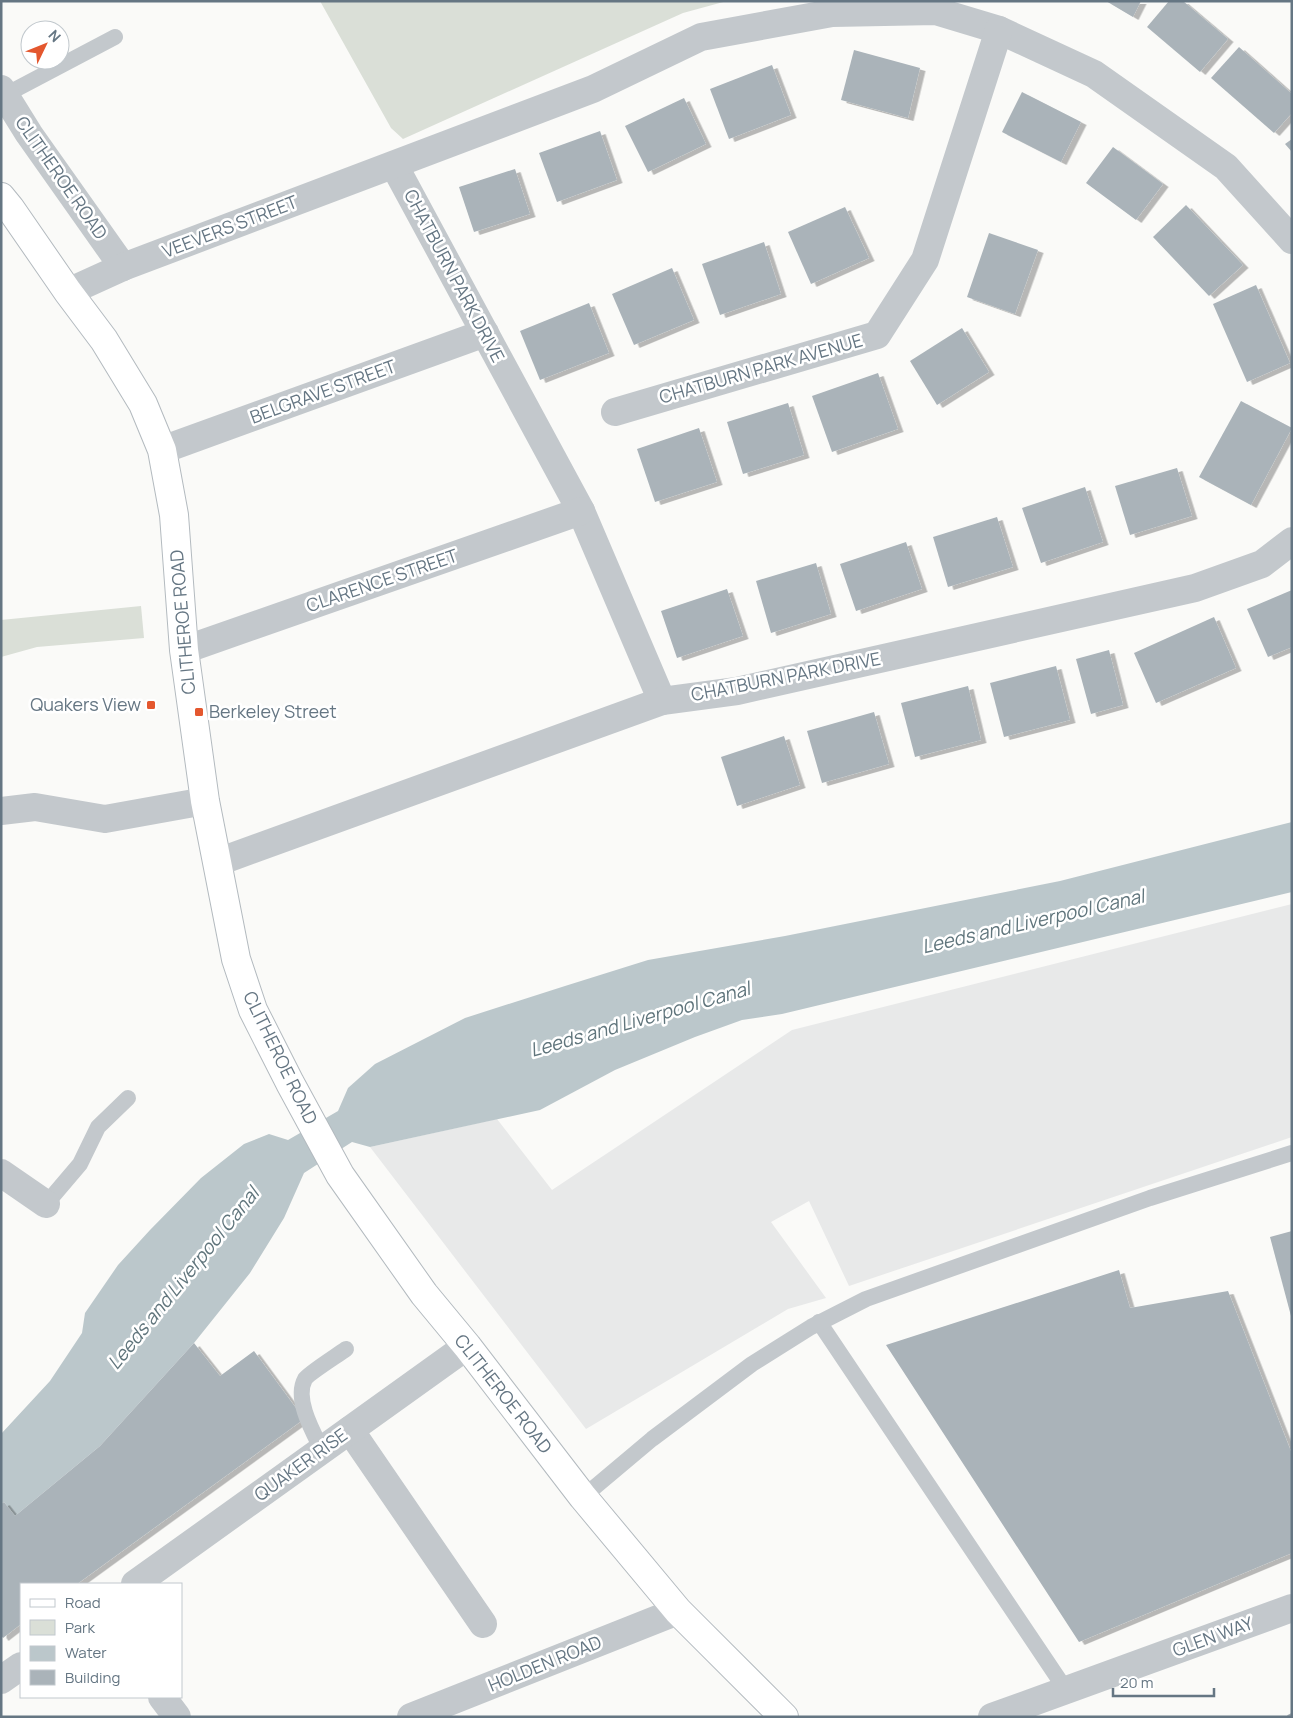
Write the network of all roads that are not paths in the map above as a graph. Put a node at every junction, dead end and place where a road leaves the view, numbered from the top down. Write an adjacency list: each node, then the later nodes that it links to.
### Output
1 (999, 30): 4 (street); 6 (street); 10 (street, CHATBURN PARK AVENUE)
2 (115, 37): 3 (lane)
3 (3, 92): 7 (street, CLITHEROE ROAD)
4 (394, 165): 7 (street, VEEVERS STREET); 9 (street, CHATBURN PARK DRIVE)
5 (1, 197): 8 (main road, CLITHEROE ROAD)
6 (1292, 240)
7 (123, 267): 8 (street, VEEVERS STREET)
8 (68, 292): 11 (main road, CLITHEROE ROAD)
9 (485, 333): 11 (street, BELGRAVE STREET); 12 (street, CHATBURN PARK DRIVE)
10 (615, 412)
11 (162, 450): 14 (main road, CLITHEROE ROAD)
12 (581, 511): 14 (street, CLARENCE STREET); 15 (street, CHATBURN PARK DRIVE)
13 (1292, 541): 15 (street, CHATBURN PARK DRIVE)
14 (184, 650): 16 (main road, CLITHEROE ROAD)
15 (662, 701): 18 (street)
16 (205, 800): 17 (street); 18 (main road, CLITHEROE ROAD)
17 (1, 811)
18 (218, 862): 24 (main road, CLITHEROE ROAD)
19 (128, 1098): 22 (lane)
20 (1292, 1154): 23 (lane)
21 (1, 1173): 22 (street)
22 (46, 1204)
23 (819, 1322): 28 (lane); 35 (lane)
24 (468, 1346): 26 (street, QUAKER RISE); 28 (main road, CLITHEROE ROAD)
25 (346, 1349): 27 (lane)
26 (350, 1430): 27 (street, QUAKER RISE); 32 (street)
27 (322, 1450): 29 (street, QUAKER RISE)
28 (583, 1497): 31 (main road, CLITHEROE ROAD)
29 (136, 1583)
30 (1292, 1608): 35 (street, GLEN WAY)
31 (678, 1611): 38 (street, HOLDEN ROAD); 39 (main road, CLITHEROE ROAD)
32 (483, 1624)
33 (20, 1667): 34 (street)
34 (1, 1680)
35 (1066, 1690): 40 (street, GLEN WAY)
36 (163, 1698): 37 (street)
37 (176, 1717)
38 (411, 1717)
39 (784, 1717)
40 (992, 1717)

